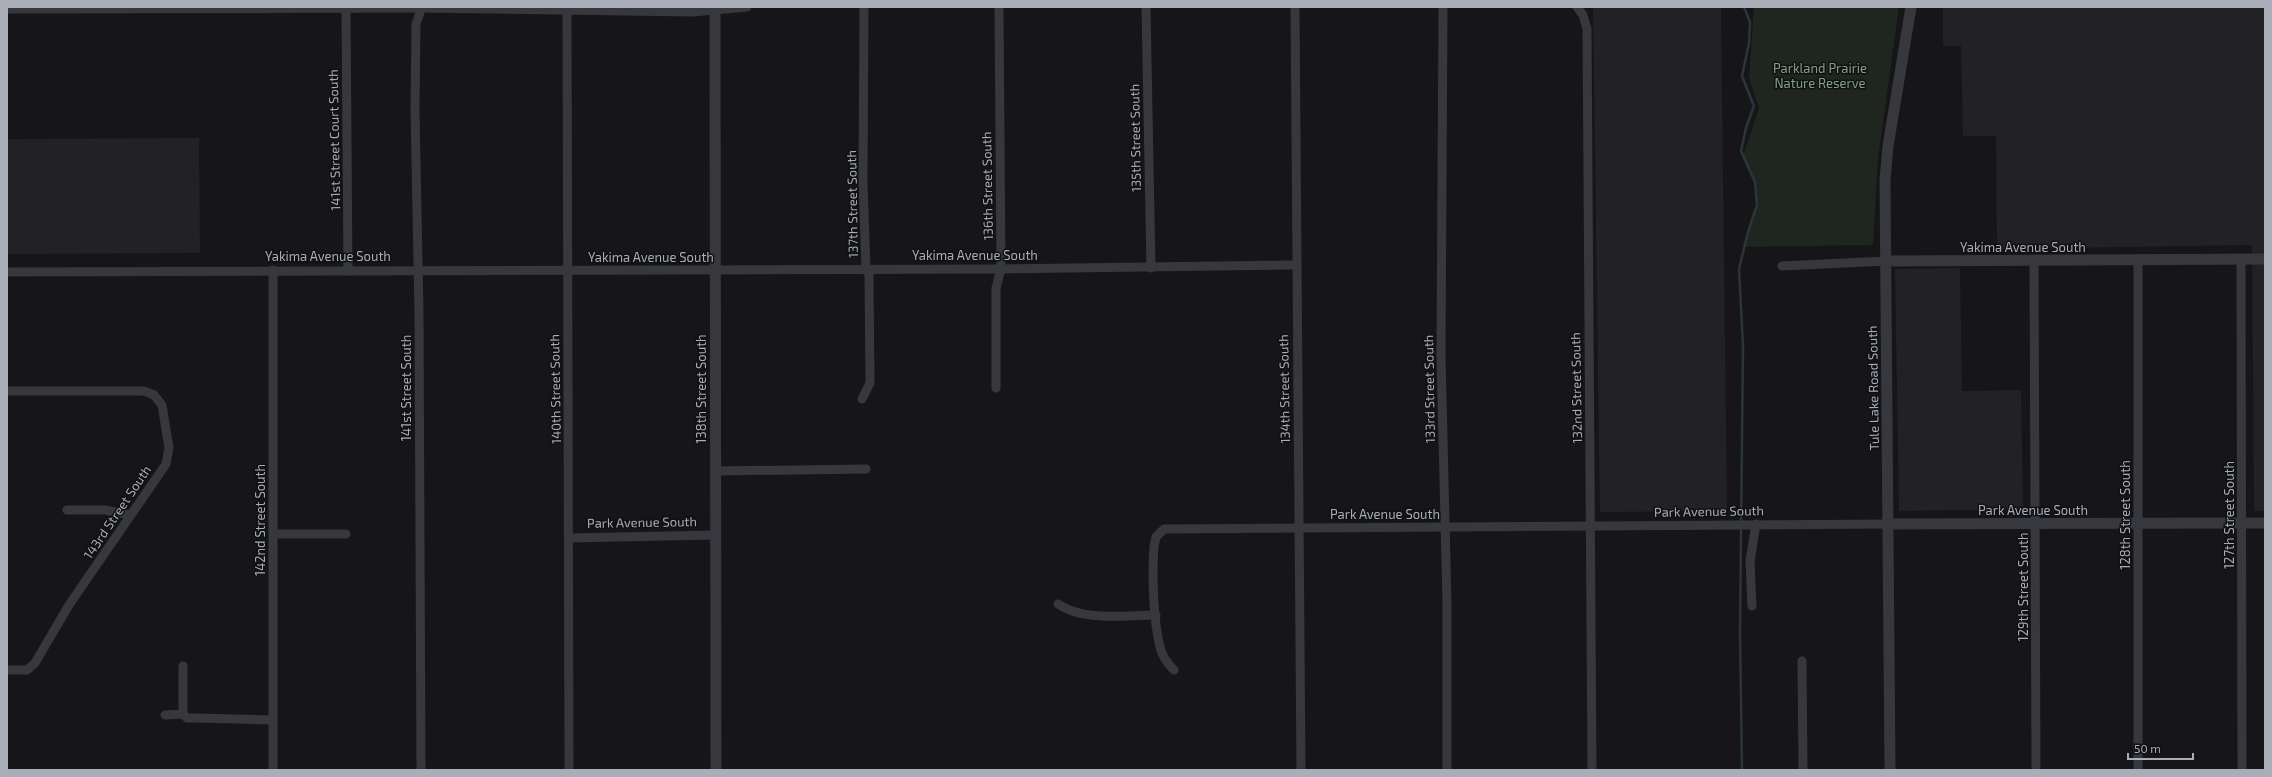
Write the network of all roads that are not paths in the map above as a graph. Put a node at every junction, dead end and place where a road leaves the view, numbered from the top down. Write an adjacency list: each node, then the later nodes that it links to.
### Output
1 (422, 7): 12 (street); 13 (street); 27 (street, 141st Street South)
2 (747, 7): 14 (street)
3 (864, 7): 24 (street, 137th Street South)
4 (999, 7): 25 (street, 136th Street South)
5 (1146, 7): 23 (street, 135th Street South)
6 (1295, 7): 21 (street, 134th Street South)
7 (1442, 7): 47 (street, 133rd Street South)
8 (1577, 7): 45 (street, 132nd Street South)
9 (1911, 7): 20 (street, Tule Lake Road South)
10 (57, 8): 11 (street); 15 (street)
11 (271, 8): 12 (street)
12 (346, 8): 28 (street, 141st Street Court South)
13 (567, 8): 14 (street); 29 (street, 140th Street South)
14 (715, 8): 30 (street, 138th Street South)
15 (7, 9)
16 (2241, 259): 17 (street, Yakima Avenue South); 19 (street, Yakima Avenue South); 40 (street, 127th Street South)
17 (2265, 259)
18 (2034, 260): 19 (street, Yakima Avenue South); 20 (street, Yakima Avenue South); 44 (street, 129th Street South)
19 (2138, 260): 39 (street, 128th Street South)
20 (1886, 261): 22 (street, Yakima Avenue South); 43 (street, Tule Lake Road South)
21 (1296, 265): 23 (street, Yakima Avenue South); 46 (street, 134th Street South)
22 (1782, 266)
23 (1151, 268): 25 (street, Yakima Avenue South)
24 (866, 269): 25 (street, Yakima Avenue South); 30 (street, Yakima Avenue South); 34 (street, 137th Street South)
25 (1001, 269): 32 (street, 136th Street South)
26 (273, 270): 28 (street, Yakima Avenue South); 31 (street, Yakima Avenue South); 48 (street, 142nd Street South)
27 (418, 270): 28 (street, Yakima Avenue South); 29 (street, Yakima Avenue South); 63 (street, 141st Street South)
28 (348, 271)
29 (566, 271): 30 (street, Yakima Avenue South); 51 (street, 140th Street South)
30 (715, 271): 36 (street, 138th Street South)
31 (7, 272)
32 (996, 388)
33 (7, 391): 38 (street, 143rd Street South)
34 (862, 399)
35 (866, 469): 36 (street)
36 (716, 471): 50 (street, 138th Street South)
37 (67, 510): 38 (street)
38 (130, 515): 57 (street, 143rd Street South)
39 (2139, 523): 40 (street, Park Avenue South); 44 (street, Park Avenue South); 72 (street, 128th Street South)
40 (2243, 523): 41 (street, Park Avenue South); 73 (street, 127th Street South)
41 (2265, 523)
42 (1756, 524): 43 (street, Park Avenue South); 45 (street, Park Avenue South); 53 (street)
43 (1888, 524): 44 (street, Park Avenue South); 70 (street, Tule Lake Road South)
44 (2036, 524): 71 (street, 129th Street South)
45 (1591, 526): 47 (street, Park Avenue South); 68 (street, 132nd Street South)
46 (1299, 528): 47 (street, Park Avenue South); 54 (street, Park Avenue South); 66 (street, 134th Street South)
47 (1444, 528): 67 (street, 133rd Street South)
48 (274, 534): 49 (street); 61 (street, 142nd Street South)
49 (346, 534)
50 (716, 535): 51 (street, Park Avenue South); 65 (street, 138th Street South)
51 (569, 538): 64 (street, 140th Street South)
52 (1058, 604): 54 (street)
53 (1752, 606)
54 (1156, 614): 58 (street)
55 (1802, 661): 69 (street)
56 (183, 666): 59 (street)
57 (7, 670)
58 (1174, 670)
59 (183, 714): 60 (street); 61 (street)
60 (166, 715)
61 (273, 720): 62 (street, 142nd Street South)
62 (273, 770)
63 (421, 770)
64 (569, 770)
65 (716, 770)
66 (1302, 770)
67 (1447, 770)
68 (1592, 770)
69 (1803, 770)
70 (1890, 770)
71 (2036, 770)
72 (2138, 770)
73 (2242, 770)

